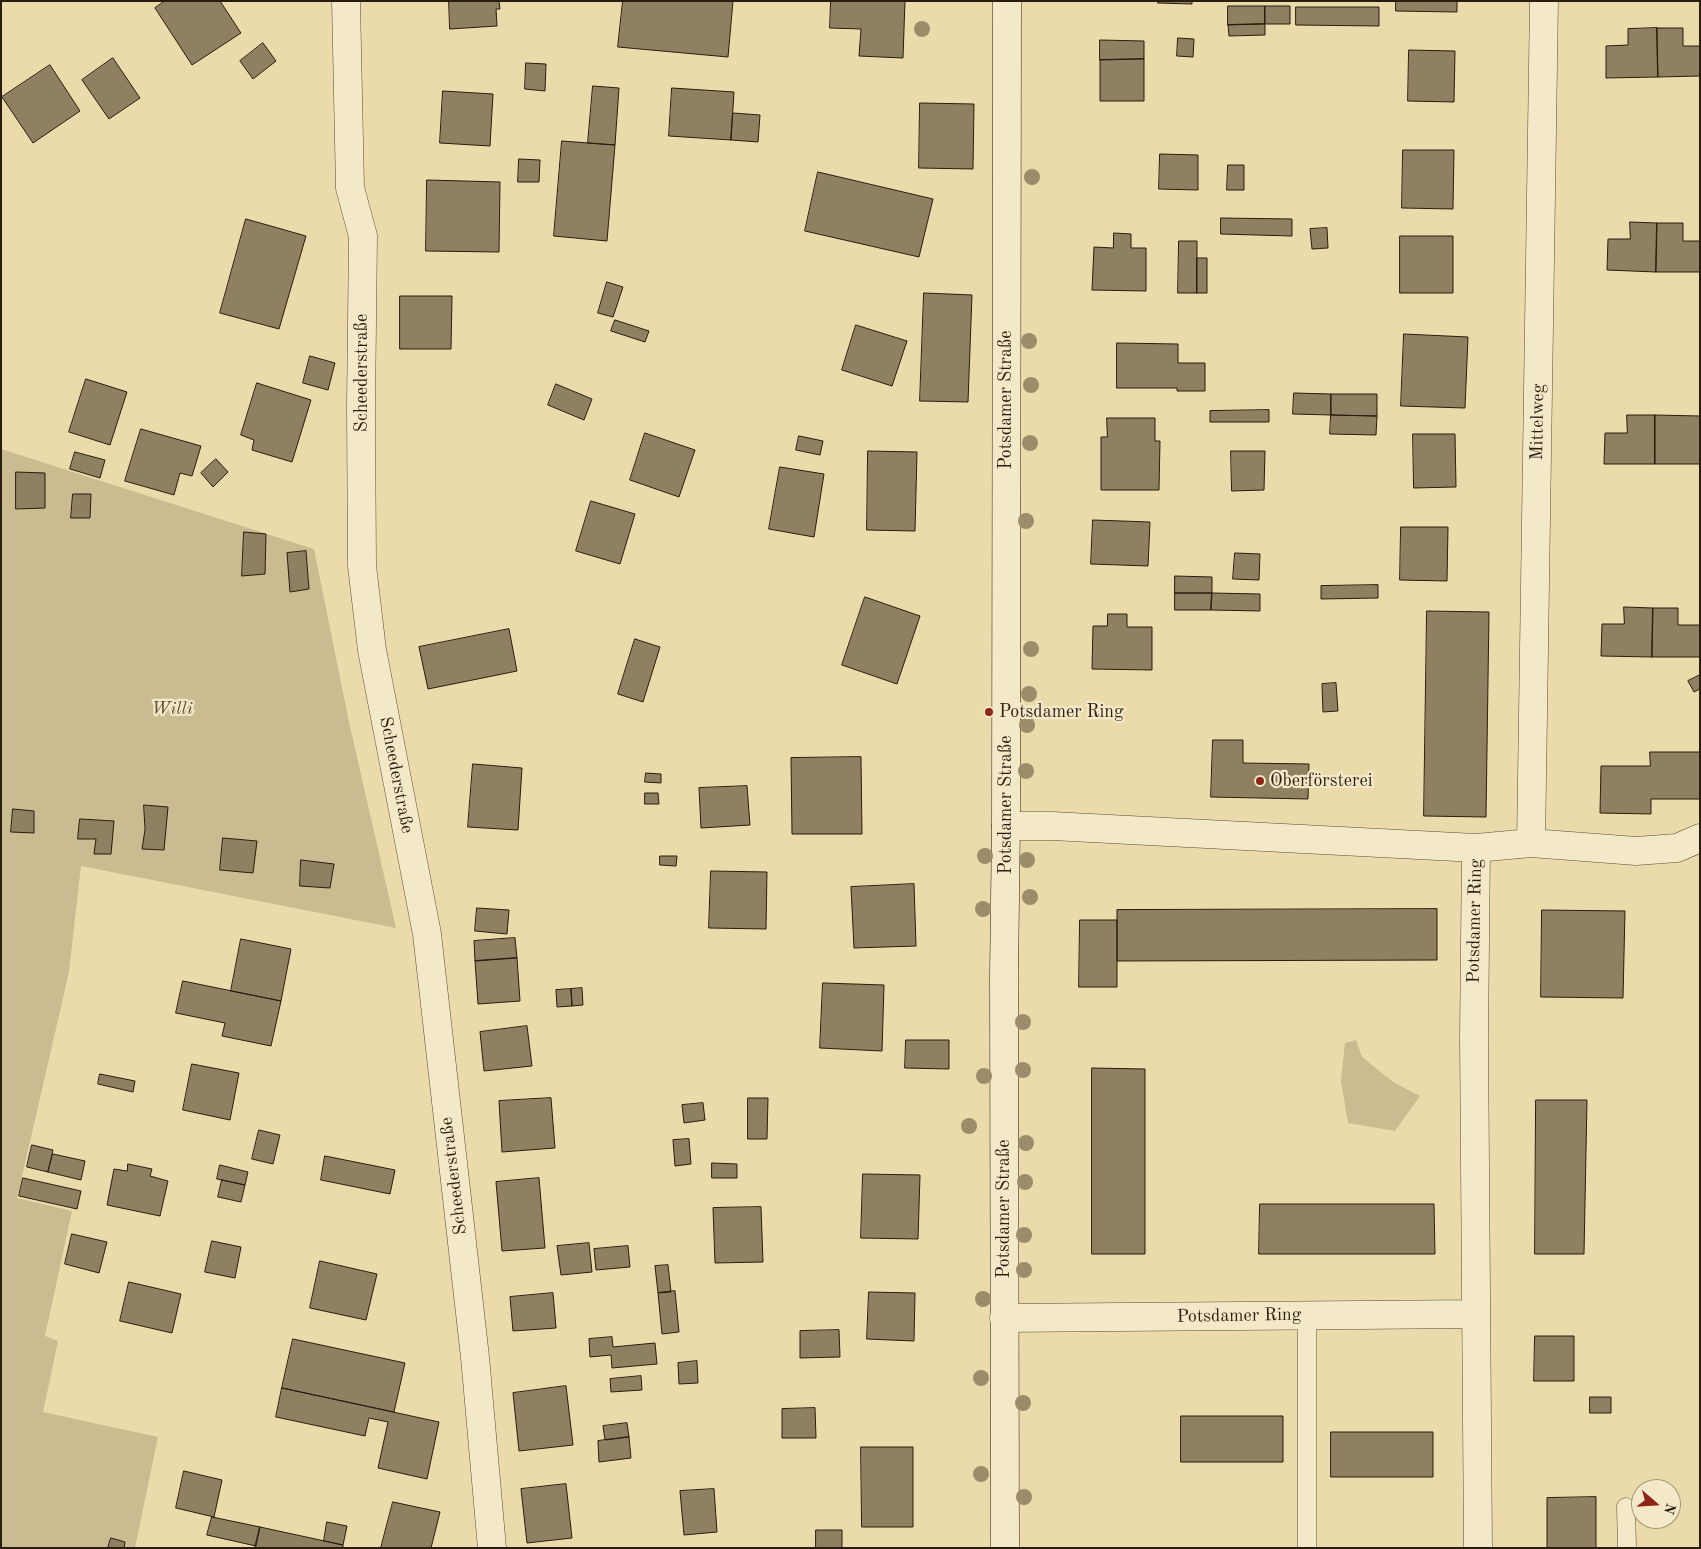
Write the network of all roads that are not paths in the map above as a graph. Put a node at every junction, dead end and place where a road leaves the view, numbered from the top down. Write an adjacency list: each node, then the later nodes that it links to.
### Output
1 (346, 1): 12 (street, Scheederstraße)
2 (1007, 1): 4 (street, Potsdamer Straße)
3 (1544, 1): 6 (street, Mittelweg)
4 (1006, 826): 7 (street, Potsdamer Ring); 10 (street, Potsdamer Straße)
5 (1700, 838): 6 (street)
6 (1531, 843): 7 (street)
7 (1476, 848): 8 (street, Potsdamer Ring)
8 (1475, 1314): 9 (street, Potsdamer Ring); 15 (street, Potsdamer Ring)
9 (1308, 1316): 10 (street, Potsdamer Ring); 14 (lane)
10 (1004, 1318): 13 (street, Potsdamer Straße)
11 (1626, 1507): 16 (lane)
12 (492, 1548)
13 (1005, 1548)
14 (1307, 1548)
15 (1478, 1548)
16 (1627, 1548)

